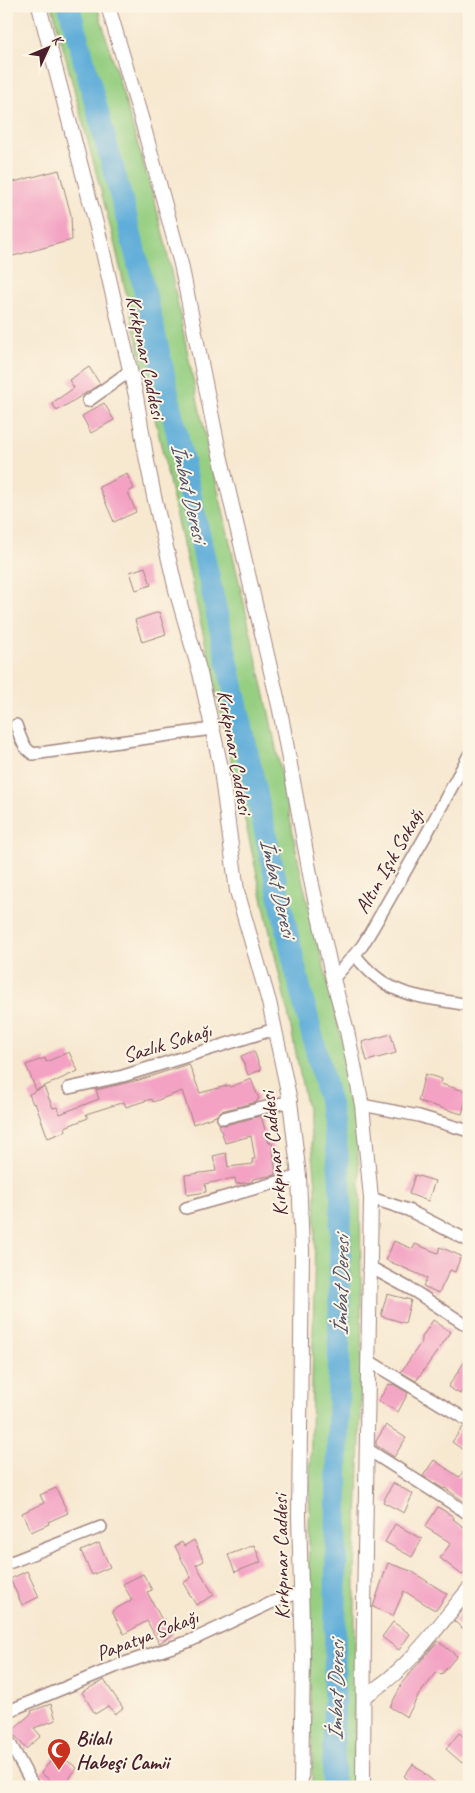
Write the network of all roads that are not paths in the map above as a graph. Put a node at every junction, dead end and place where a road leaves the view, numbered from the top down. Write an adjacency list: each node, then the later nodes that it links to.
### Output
1 (39, 6): 3 (street, Kırkpınar Caddesi)
2 (108, 6): 10 (street)
3 (130, 371): 4 (street); 6 (street, Kırkpınar Caddesi)
4 (88, 401)
5 (16, 725): 6 (street)
6 (212, 729): 12 (street, Kırkpınar Caddesi)
7 (469, 755): 8 (street, Altın Işık Sokağı)
8 (465, 769): 9 (street, Altın Işık Sokağı)
9 (355, 955): 10 (street, Altın Işık Sokağı); 11 (street)
10 (333, 979): 15 (street)
11 (469, 1005)
12 (275, 1029): 13 (street, Sazlık Sokağı); 14 (street, Kırkpınar Caddesi)
13 (69, 1088)
14 (290, 1101): 16 (street); 18 (street, Kırkpınar Caddesi)
15 (362, 1105): 17 (street); 19 (street)
16 (223, 1118)
17 (469, 1131)
18 (299, 1176): 20 (street); 31 (street, Kırkpınar Caddesi)
19 (371, 1198): 21 (street); 22 (street)
20 (186, 1208)
21 (469, 1241)
22 (370, 1267): 23 (street); 24 (street)
23 (469, 1327)
24 (369, 1361): 25 (street); 26 (street)
25 (467, 1420)
26 (367, 1449): 27 (street); 32 (street)
27 (469, 1514)
28 (101, 1527): 29 (street)
29 (6, 1564)
30 (469, 1588): 32 (street)
31 (301, 1592): 33 (street, Papatya Sokağı); 36 (street, Kırkpınar Caddesi)
32 (364, 1696): 37 (street)
33 (6, 1712)
34 (6, 1736): 35 (street)
35 (34, 1787)
36 (302, 1787)
37 (363, 1787)

